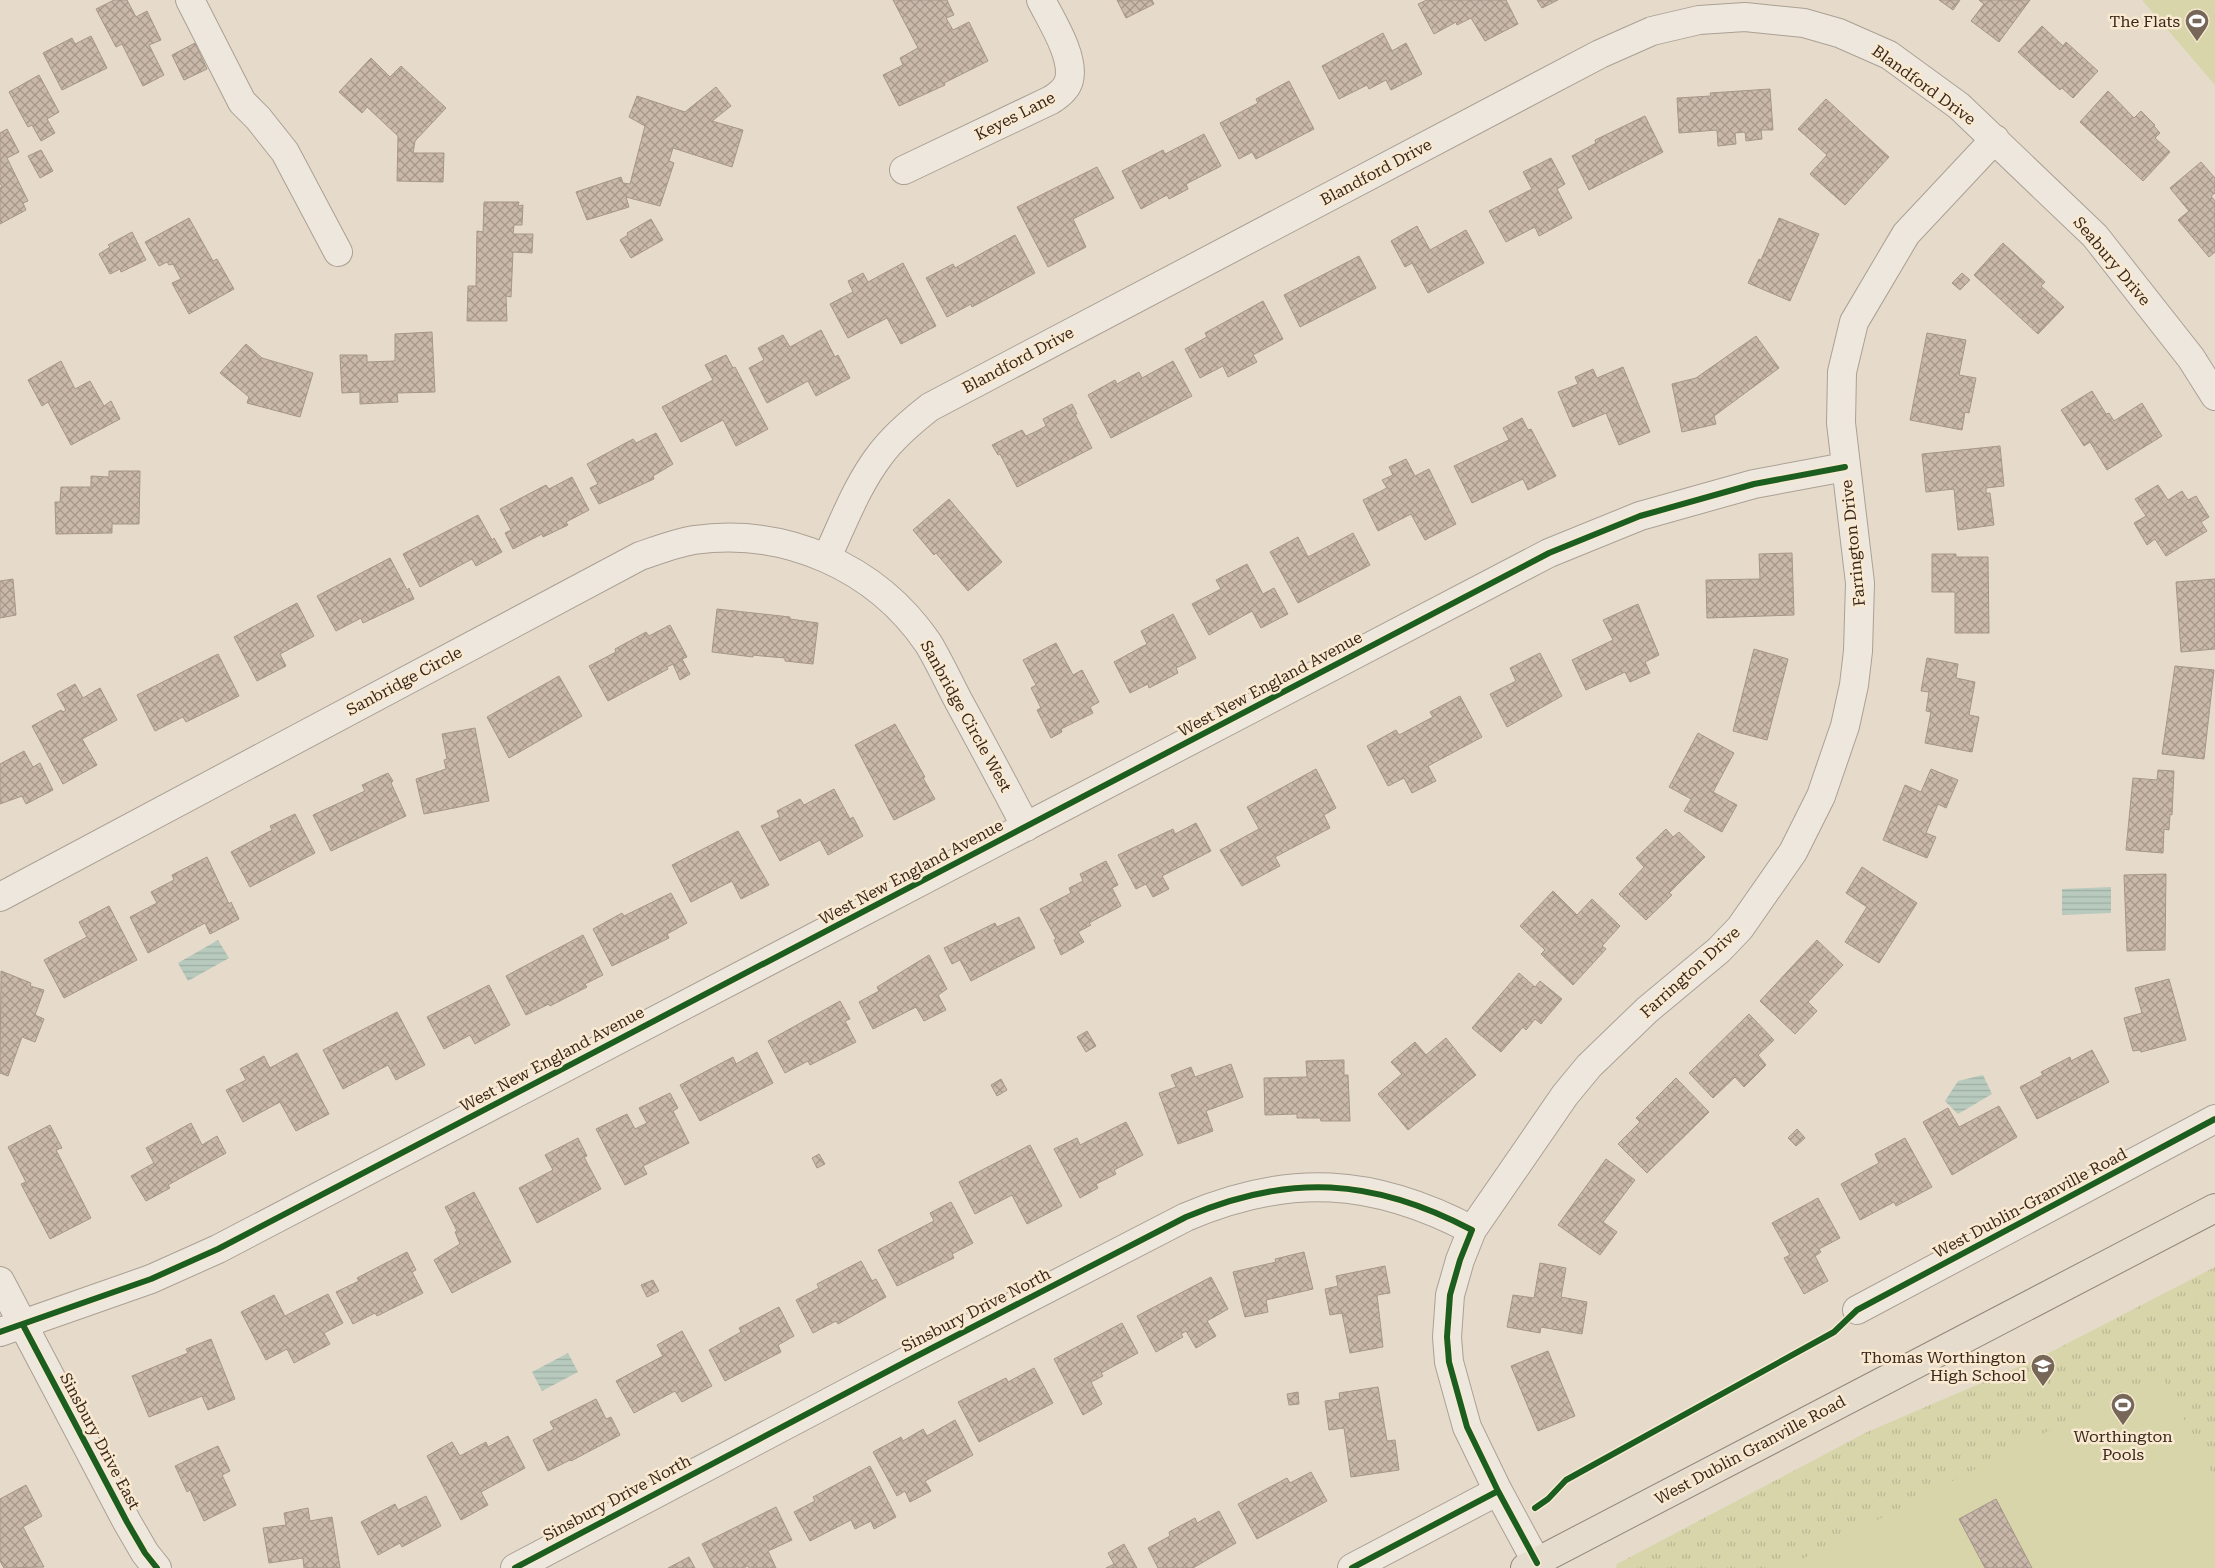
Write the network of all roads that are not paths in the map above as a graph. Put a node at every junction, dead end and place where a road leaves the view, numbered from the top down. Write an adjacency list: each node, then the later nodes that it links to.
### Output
1 (190, 0): 5 (street)
2 (1041, 0): 4 (street, Keyes Lane)
3 (1995, 139): 6 (street, Seabury Drive); 7 (street, Farrington Drive); 8 (street, Blandford Drive)
4 (904, 170)
5 (338, 252)
6 (2215, 396)
7 (1845, 467): 9 (street, West New England Avenue); 13 (street, Farrington Drive)
8 (827, 557): 9 (street, Sanbridge Circle West); 10 (street, Sanbridge Circle)
9 (1026, 827): 16 (street, West New England Avenue)
10 (0, 896)
11 (2215, 1119): 15 (street, West Dublin-Granville Road)
12 (2215, 1208): 18 (main road, West Dublin Granville Road)
13 (1472, 1230): 17 (street, Farrington Drive); 20 (street, Sinsbury Drive North)
14 (0, 1281): 16 (street, Sinsbury Drive East)
15 (1857, 1310)
16 (12, 1328): 19 (street, Sinsbury Drive East)
17 (1498, 1491): 18 (street, Farrington Drive); 21 (street)
18 (1531, 1565)
19 (157, 1568)
20 (515, 1568)
21 (1352, 1568)

